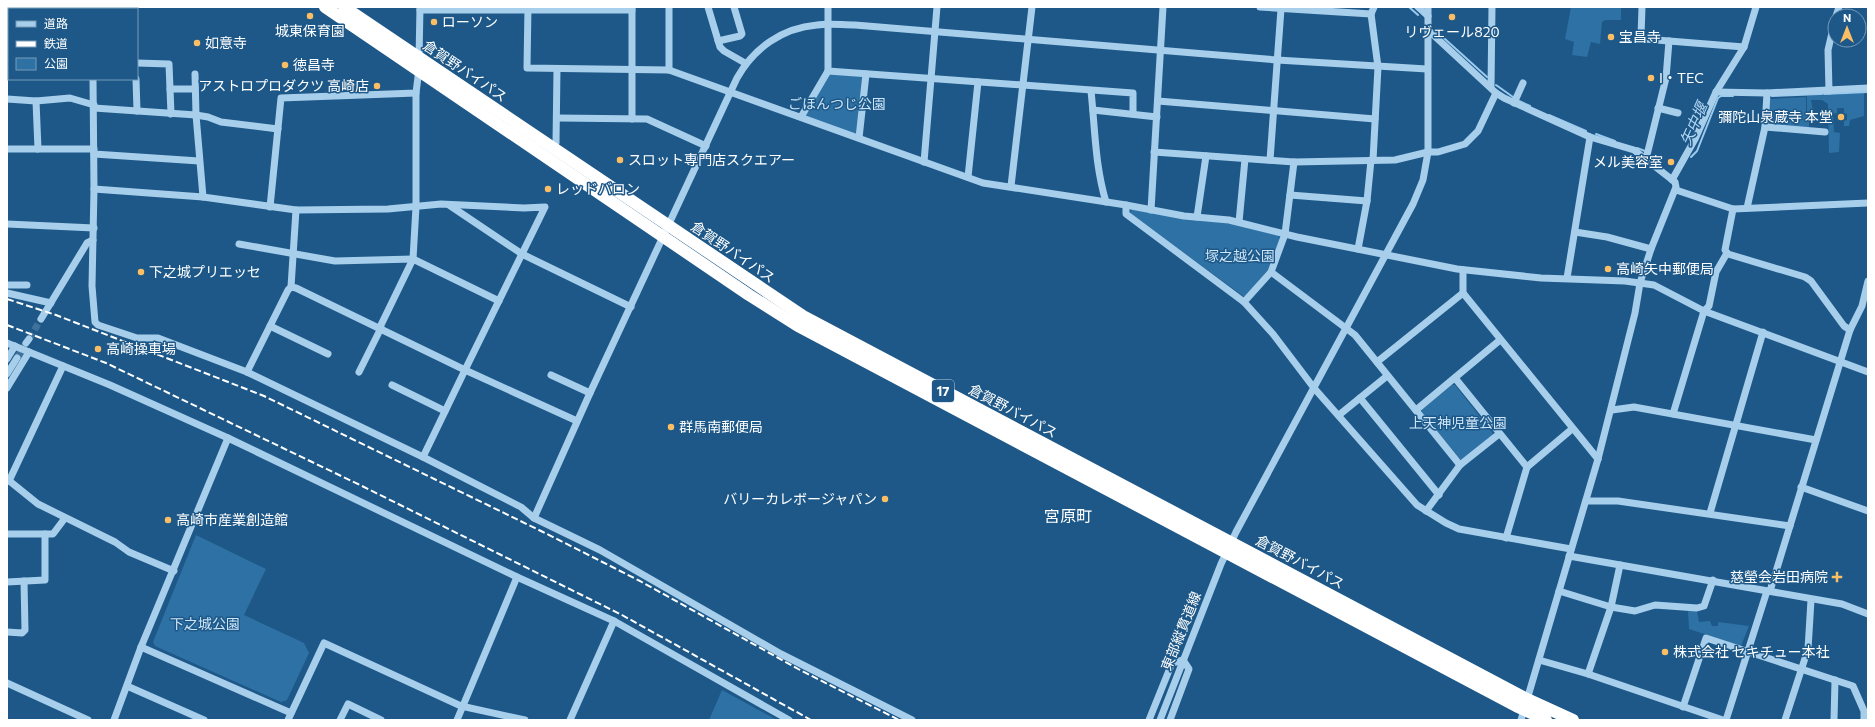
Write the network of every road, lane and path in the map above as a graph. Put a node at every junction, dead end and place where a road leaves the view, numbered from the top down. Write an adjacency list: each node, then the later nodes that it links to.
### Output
1 (325, 7): 41 (highway, 倉賀野バイパス / 17)
2 (344, 7): 32 (highway, 倉賀野バイパス / 17)
3 (669, 7): 40 (street)
4 (708, 7): 27 (street)
5 (734, 7): 27 (street)
6 (828, 7): 23 (street)
7 (937, 7): 25 (street)
8 (1032, 7): 26 (street)
9 (1163, 7): 31 (street)
10 (1260, 7): 20 (street)
11 (1374, 7): 21 (street)
12 (1418, 7): 22 (street)
13 (1428, 7): 22 (street, 東部縦貫道線)
14 (1492, 7): 51 (street)
15 (1642, 7): 28 (street)
16 (1756, 7): 29 (street)
17 (420, 9): 18 (street); 32 (street)
18 (528, 9): 19 (street); 37 (street)
19 (632, 9): 38 (street)
20 (1281, 9): 21 (street); 33 (street)
21 (1371, 14): 36 (street)
22 (1428, 16): 24 (street, 東部縦貫道線)
23 (829, 25): 25 (street); 35 (street); 42 (street)
24 (1428, 30): 39 (street, 東部縦貫道線); 51 (street)
25 (936, 31): 26 (street); 45 (street)
26 (1028, 39): 31 (street); 50 (street)
27 (718, 41): 35 (street)
28 (1669, 41): 29 (street); 67 (street)
29 (1744, 48): 58 (street)
30 (1828, 48): 56 (street)
31 (1161, 49): 33 (street); 64 (street)
32 (419, 58): 41 (street); 87 (highway, 倉賀野バイパス / 17)
33 (1277, 60): 36 (street); 69 (street)
34 (138, 63): 53 (street)
35 (745, 64): 57 (street)
36 (1378, 67): 39 (street); 79 (street)
37 (557, 68): 38 (street); 77 (street)
38 (631, 69): 40 (street); 78 (street)
39 (1428, 69): 91 (street, 東部縦貫道線)
40 (669, 70): 57 (street)
41 (419, 71): 59 (street); 122 (highway, 倉賀野バイパス / 17)
42 (828, 71): 44 (street); 75 (street)
43 (195, 74): 54 (street)
44 (866, 74): 45 (street); 84 (street)
45 (932, 79): 48 (street); 98 (street)
46 (93, 80): 66 (street)
47 (136, 80): 70 (street)
48 (978, 82): 50 (street); 100 (street)
49 (1524, 83): 65 (street)
50 (1022, 85): 55 (street); 102 (street)
51 (1491, 87): 60 (street)
52 (1868, 88): 56 (street)
53 (170, 89): 54 (street); 72 (street)
54 (195, 90): 74 (street)
55 (1091, 91): 68 (street); 73 (street)
56 (1829, 91): 61 (street)
57 (731, 92): 75 (street); 85 (street)
58 (1716, 92): 61 (street); 101 (street)
59 (416, 93): 81 (street); 113 (street)
60 (1496, 93): 65 (street); 91 (street)
61 (1767, 93): 80 (street)
62 (7, 99): 63 (street)
63 (36, 101): 66 (street); 86 (street)
64 (1158, 101): 69 (street); 76 (street)
65 (1514, 103): 83 (street)
66 (94, 107): 70 (street); 89 (street)
67 (1658, 108): 71 (street); 94 (street)
68 (1093, 110): 73 (street); 108 (street)
69 (1273, 110): 79 (street); 95 (street)
70 (137, 111): 72 (street)
71 (1678, 113)
72 (171, 114): 74 (street)
73 (1133, 114): 76 (street)
74 (196, 115): 81 (street); 97 (street)
75 (801, 117): 84 (street)
76 (1157, 117): 90 (street)
77 (557, 118): 78 (street); 87 (street)
78 (632, 119): 85 (street)
79 (1375, 119): 96 (street)
80 (1765, 126): 82 (street); 114 (street)
81 (278, 129): 112 (street)
82 (1825, 132)
83 (1590, 137): 94 (street); 123 (street)
84 (859, 138): 98 (street)
85 (706, 146): 122 (street)
86 (38, 149): 88 (street); 89 (street)
87 (553, 149): 122 (highway, 倉賀野バイパス / 17)
88 (7, 150)
89 (94, 151): 97 (street); 103 (street)
90 (1154, 152): 92 (street); 117 (street)
91 (1428, 152): 96 (street); 132 (street, 東部縦貫道線)
92 (1206, 156): 93 (street); 118 (street)
93 (1245, 158): 95 (street); 119 (street)
94 (1646, 159): 101 (street)
95 (1270, 160): 99 (street)
96 (1372, 160): 99 (street); 107 (street)
97 (200, 161): 106 (street)
98 (924, 162): 100 (street)
99 (1294, 162): 105 (street)
100 (968, 177): 102 (street)
101 (1672, 180): 104 (street)
102 (1011, 186): 108 (street)
103 (94, 189): 106 (street); 121 (street)
104 (1676, 190): 115 (street); 128 (street)
105 (1290, 195): 107 (street); 124 (street)
106 (203, 197): 112 (street)
107 (1368, 201): 127 (street)
108 (1106, 202): 111 (street)
109 (447, 204): 113 (street); 131 (street); 131 (street)
110 (1868, 204): 114 (street)
111 (1126, 205): 117 (street); 145 (street)
112 (270, 207): 116 (street)
113 (416, 207): 116 (street); 133 (street)
114 (1747, 208): 115 (street)
115 (1733, 209): 129 (street)
116 (296, 210): 130 (street)
117 (1152, 210): 118 (street)
118 (1197, 217): 119 (street)
119 (1239, 222): 124 (street)
120 (7, 224): 121 (street)
121 (94, 228): 125 (street)
122 (666, 231): 147 (street); 206 (highway, 倉賀野バイパス / 17)
123 (1575, 232): 128 (street); 136 (street)
124 (1285, 234): 127 (street); 135 (street)
125 (93, 240): 146 (street); 166 (street)
126 (240, 244): 130 (street)
127 (1358, 249): 132 (street)
128 (1651, 249): 138 (street)
129 (1727, 252): 148 (street); 153 (street)
130 (292, 253): 133 (street); 141 (street)
131 (522, 254): 144 (street); 147 (street)
132 (1385, 256): 134 (street); 151 (street, 東部縦貫道線)
133 (413, 259): 144 (street); 152 (street)
134 (1463, 270): 136 (street); 143 (street)
135 (1271, 272): 145 (street); 151 (street)
136 (1567, 278): 138 (street)
137 (1868, 280): 153 (street)
138 (1640, 283): 148 (street); 179 (street)
139 (7, 285): 140 (street)
140 (27, 285)
141 (291, 287): 150 (street); 152 (street)
142 (7, 293): 146 (street)
143 (1463, 293): 155 (street); 162 (street)
144 (499, 300): 165 (street)
145 (1244, 302): 175 (street)
146 (51, 303): 149 (street)
147 (630, 307): 176 (street)
148 (1704, 311): 154 (street); 181 (street)
149 (41, 319)
150 (270, 326): 159 (street); 166 (street)
151 (1346, 327): 162 (street); 175 (street, 東部縦貫道線)
152 (380, 328): 165 (street); 167 (street)
153 (1850, 330): 163 (street)
154 (1763, 332): 163 (street); 184 (street)
155 (1500, 340): 172 (street); 185 (street)
156 (7, 343): 157 (street)
157 (15, 346): 158 (street); 161 (street)
158 (29, 352): 164 (street); 174 (street)
159 (328, 354)
160 (17, 358): 169 (street)
161 (7, 359)
162 (1377, 362): 171 (street)
163 (1840, 362): 168 (street); 188 (street)
164 (63, 366): 187 (street); 193 (street)
165 (465, 370): 180 (street); 183 (street)
166 (247, 372): 189 (street)
167 (359, 372)
168 (1868, 372)
169 (7, 374)
170 (551, 375): 176 (street)
171 (1387, 376): 177 (street); 178 (street)
172 (1455, 378): 178 (street); 186 (street)
173 (392, 385): 180 (street)
174 (7, 388)
175 (1314, 388): 182 (street); 206 (street, 東部縦貫道線)
176 (590, 393): 183 (street)
177 (1360, 398): 182 (street); 195 (street)
178 (1416, 410): 191 (street)
179 (1612, 410): 181 (street); 190 (street)
180 (445, 411): 189 (street)
181 (1673, 414): 184 (street)
182 (1339, 415): 197 (street)
183 (577, 421): 201 (street)
184 (1736, 425): 188 (street); 199 (street)
185 (1572, 429): 190 (street); 192 (street)
186 (1498, 434): 191 (street); 192 (street)
187 (228, 438): 209 (street); 210 (street)
188 (1816, 440): 194 (street)
189 (423, 457): 201 (street)
190 (1598, 459): 196 (street)
191 (1460, 465): 195 (street)
192 (1526, 466): 205 (street)
193 (8, 480): 200 (street)
194 (1801, 487): 198 (street); 202 (street)
195 (1438, 495): 197 (street)
196 (1586, 501): 199 (street); 207 (street)
197 (1426, 511): 205 (street)
198 (1868, 511)
199 (1710, 513): 202 (street)
200 (65, 518): 204 (street); 209 (street)
201 (534, 518): 243 (street)
202 (1790, 526): 215 (street)
203 (7, 534): 204 (street)
204 (45, 534): 212 (street)
205 (1506, 538): 207 (street)
206 (1229, 548): 223 (street, 東部縦貫道線); 232 (highway, 倉賀野バイパス / 17)
207 (1570, 553): 208 (street); 214 (street)
208 (1620, 566): 211 (street); 217 (street)
209 (174, 571): 221 (street)
210 (518, 577): 219 (street); 230 (street)
211 (1713, 580): 215 (street); 217 (street)
212 (24, 581): 213 (street); 220 (street)
213 (7, 582)
214 (1559, 591): 217 (street); 224 (street)
215 (1769, 591): 216 (street); 222 (street)
216 (1811, 600): 218 (street); 225 (street)
217 (1611, 607): 226 (street)
218 (1868, 614)
219 (614, 621): 241 (street); 242 (street)
220 (7, 632)
221 (142, 647): 229 (street); 233 (street)
222 (1748, 651): 225 (street); 231 (street); 249 (street)
223 (1183, 660): 244 (street); 245 (street, 東部縦貫道線); 246 (street)
224 (1539, 660): 226 (street); 232 (street)
225 (1802, 669): 227 (street); 250 (street)
226 (1588, 674): 231 (street)
227 (1835, 680): 251 (street); 252 (street)
228 (7, 683): 234 (street)
229 (127, 686): 235 (street); 236 (street)
230 (461, 706): 233 (street); 239 (street); 240 (street)
231 (1683, 707): 249 (street)
232 (1524, 710): 247 (highway, 倉賀野バイパス / 17); 248 (highway, 倉賀野バイパス / 17)
233 (289, 716)
234 (88, 720)
235 (114, 720)
236 (204, 720)
237 (340, 720): 238 (street)
238 (381, 720)
239 (457, 720)
240 (525, 720)
241 (570, 720)
242 (789, 720)
243 (912, 720)
244 (1149, 720)
245 (1160, 720)
246 (1170, 720)
247 (1546, 720)
248 (1574, 720)
249 (1724, 720)
250 (1785, 720)
251 (1834, 720)
252 (1864, 720)

